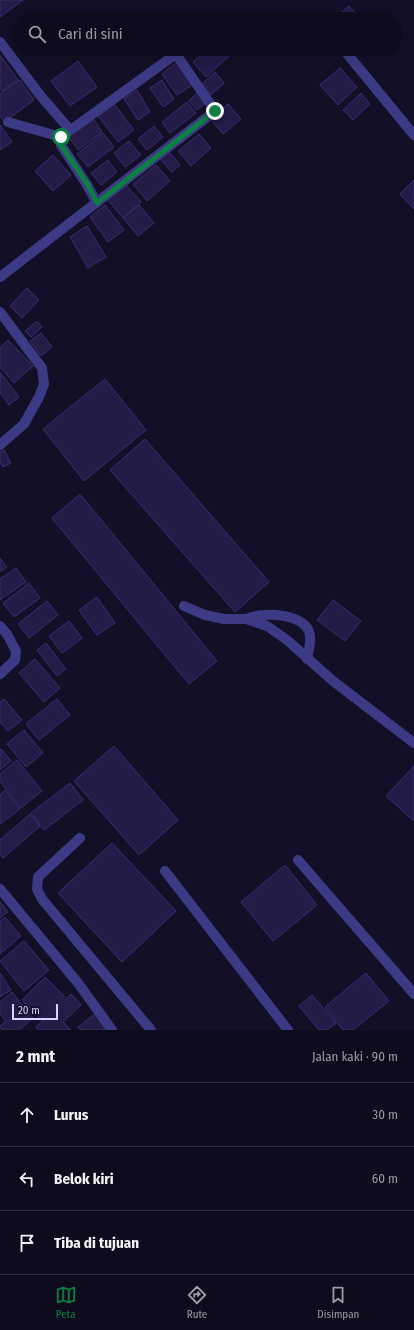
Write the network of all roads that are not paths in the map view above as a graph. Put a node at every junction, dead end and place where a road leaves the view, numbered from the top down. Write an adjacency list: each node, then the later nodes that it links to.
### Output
1 (0, 42): 6 (street)
2 (173, 56): 6 (street)
3 (177, 56): 8 (street)
4 (349, 56): 7 (street)
5 (8, 122): 6 (street)
6 (65, 134): 8 (street)
7 (414, 135)
8 (97, 203): 9 (street)
9 (0, 277)
10 (0, 312): 11 (street)
11 (0, 445)
12 (184, 606): 13 (street)
13 (246, 619): 15 (street); 15 (street)
14 (0, 626): 16 (street)
15 (306, 659): 17 (street)
16 (0, 674)
17 (414, 743)
18 (80, 838): 24 (street)
19 (298, 860): 22 (street)
20 (165, 871): 25 (street)
21 (1, 894): 23 (street)
22 (414, 994)
23 (112, 1030)
24 (151, 1030)
25 (288, 1030)

